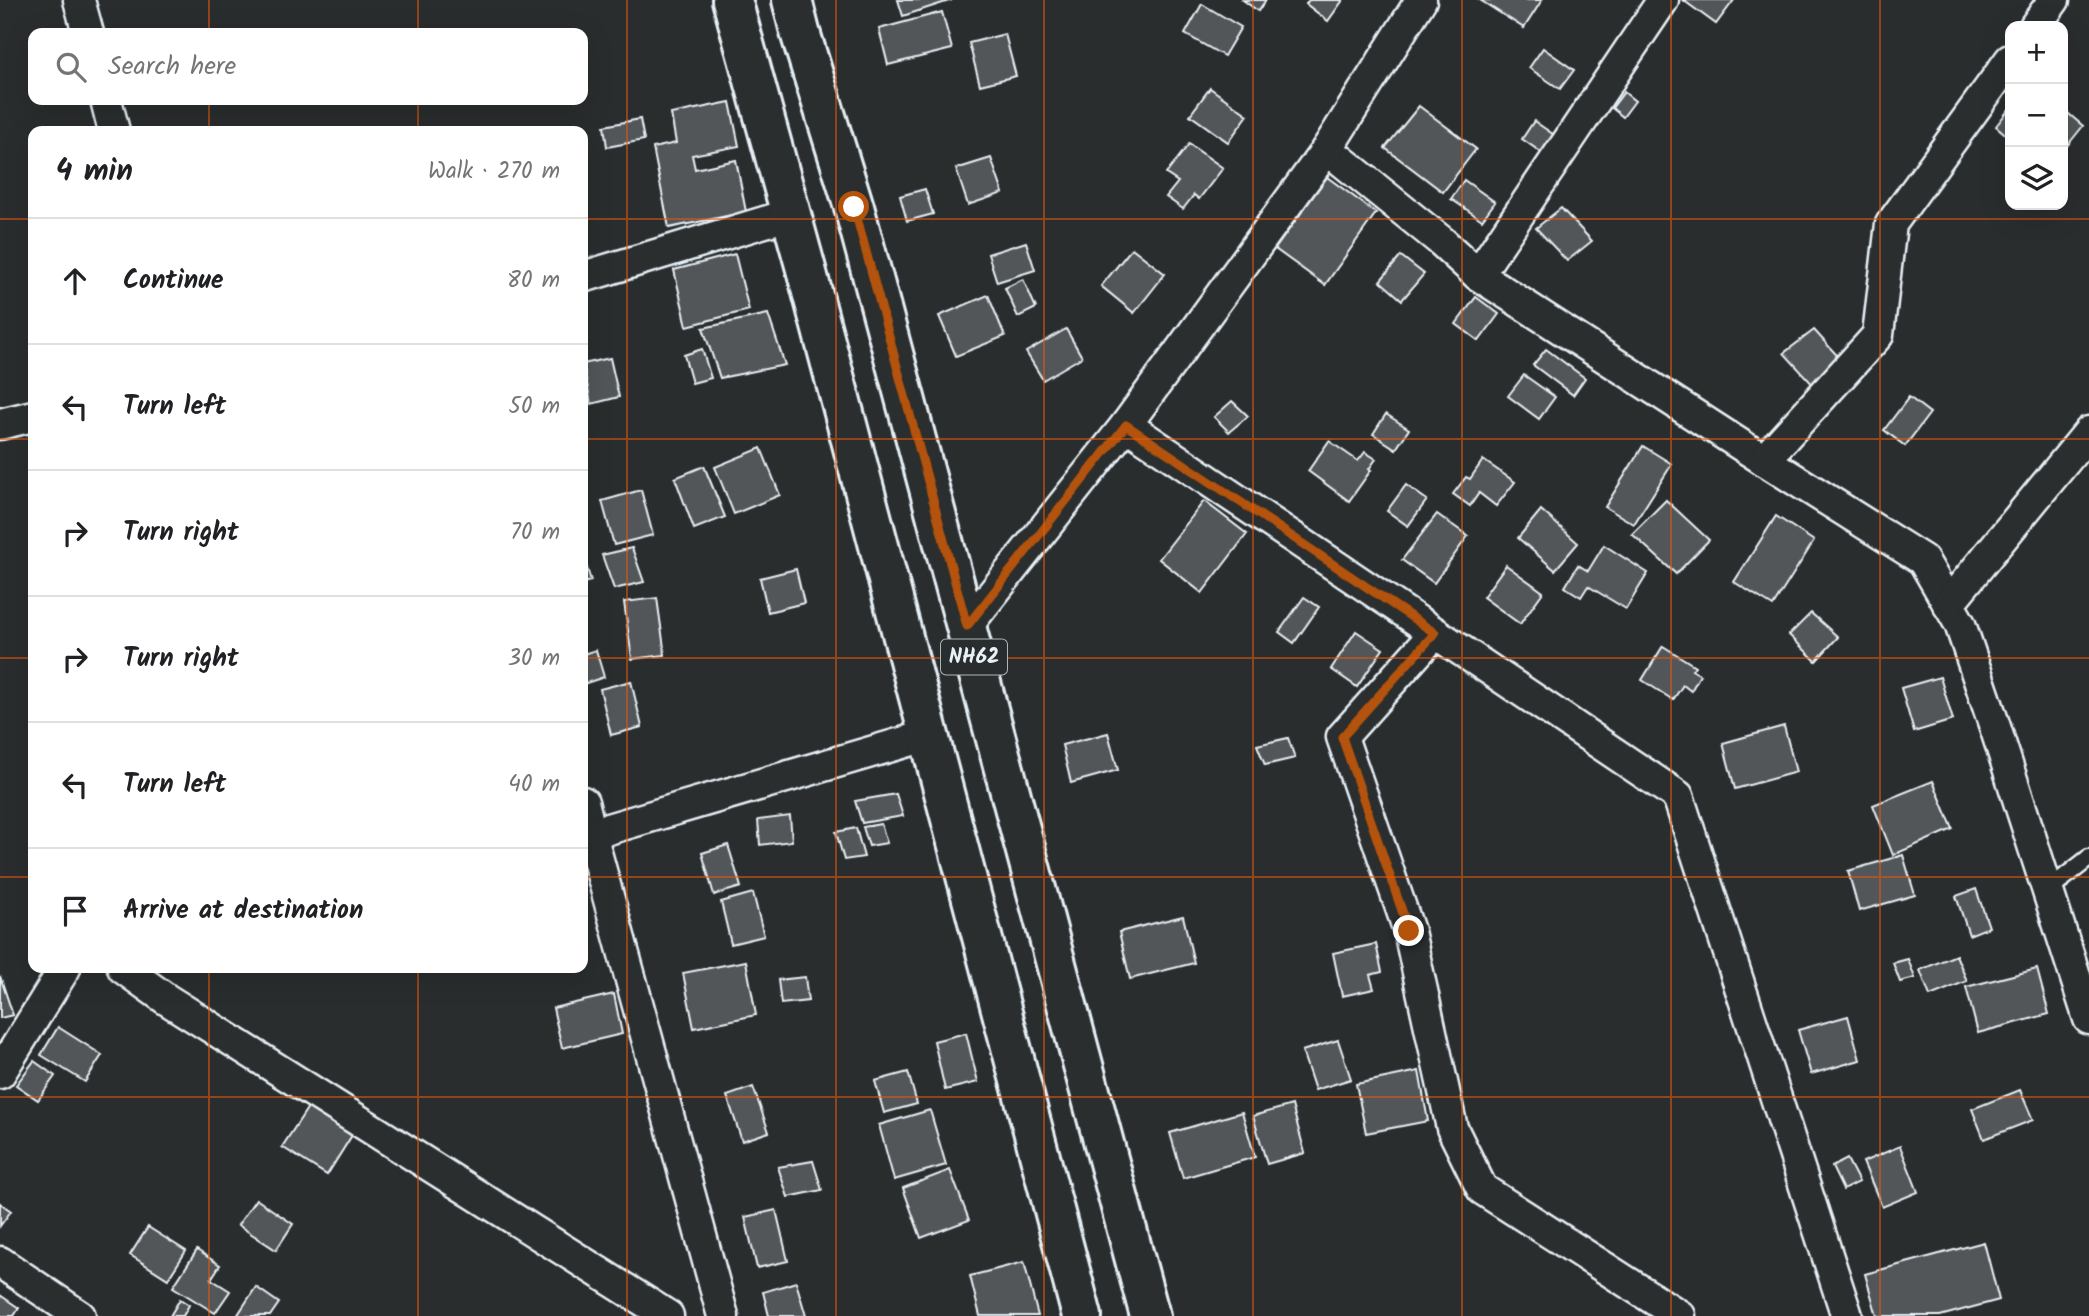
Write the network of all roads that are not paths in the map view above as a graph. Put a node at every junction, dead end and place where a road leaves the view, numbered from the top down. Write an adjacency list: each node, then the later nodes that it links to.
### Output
1 (79, 0): 8 (street)
2 (732, 0): 13 (main road, NH62)
3 (792, 0): 22 (main road, NH62)
4 (1421, 0): 12 (street)
5 (1663, 0): 15 (street)
6 (2054, 0): 7 (street)
7 (2039, 21)
8 (87, 28)
9 (2005, 67): 20 (street)
10 (107, 105): 11 (street)
11 (113, 126)
12 (1328, 149): 15 (street); 18 (street)
13 (791, 214): 14 (street); 24 (main road, NH62)
14 (588, 275)
15 (1478, 275): 20 (street)
16 (28, 417): 17 (street)
17 (0, 424)
18 (1126, 425): 22 (street); 23 (street)
19 (2089, 432): 21 (street)
20 (1763, 460): 21 (street)
21 (1948, 604): 28 (street)
22 (967, 626): 38 (main road, NH62)
23 (1435, 633): 39 (street); 40 (street)
24 (929, 735): 25 (street); 37 (main road, NH62)
25 (588, 835)
26 (588, 839): 36 (street)
27 (2089, 858): 28 (lane)
28 (2048, 890): 31 (street)
29 (62, 973): 32 (street)
30 (130, 973): 35 (street)
31 (2089, 1019)
32 (0, 1073)
33 (0, 1262): 34 (street)
34 (80, 1316)
35 (668, 1316)
36 (723, 1316)
37 (1082, 1316)
38 (1150, 1316)
39 (1680, 1316)
40 (1847, 1316)

